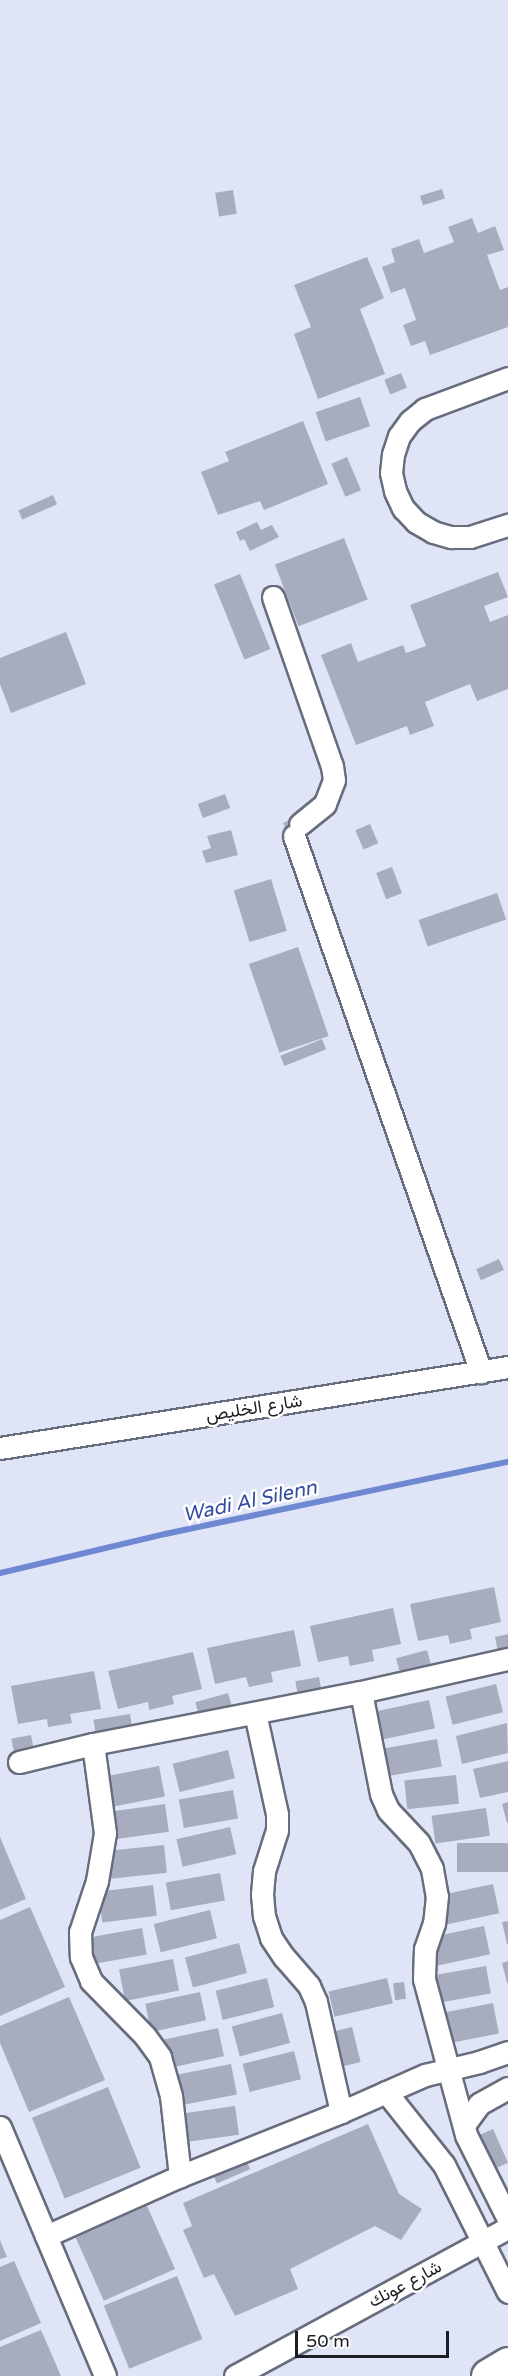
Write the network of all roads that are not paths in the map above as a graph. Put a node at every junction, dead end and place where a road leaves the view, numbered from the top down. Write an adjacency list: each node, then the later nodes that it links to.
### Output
1 (508, 378): 2 (street)
2 (508, 525)
3 (273, 597): 5 (street)
4 (508, 1367): 5 (street, شارع الخليص)
5 (481, 1372): 6 (street, شارع الخليص)
6 (0, 1448)
7 (508, 1659): 8 (street)
8 (361, 1692): 9 (street); 13 (street)
9 (255, 1713): 10 (street); 16 (street)
10 (93, 1744): 11 (street); 20 (street)
11 (19, 1762)
12 (508, 2052): 13 (street)
13 (447, 2068): 15 (street); 18 (street)
14 (508, 2088): 18 (street)
15 (386, 2092): 16 (street); 19 (street)
16 (341, 2112): 20 (street)
17 (0, 2127): 23 (street)
18 (465, 2130): 19 (street); 21 (street)
19 (435, 2152): 24 (street)
20 (180, 2176): 23 (street)
21 (508, 2219)
22 (508, 2228): 24 (street, شارع عونك)
23 (46, 2236): 26 (street)
24 (481, 2243): 25 (street); 27 (street, شارع عونك)
25 (508, 2292)
26 (105, 2376)
27 (235, 2376)

